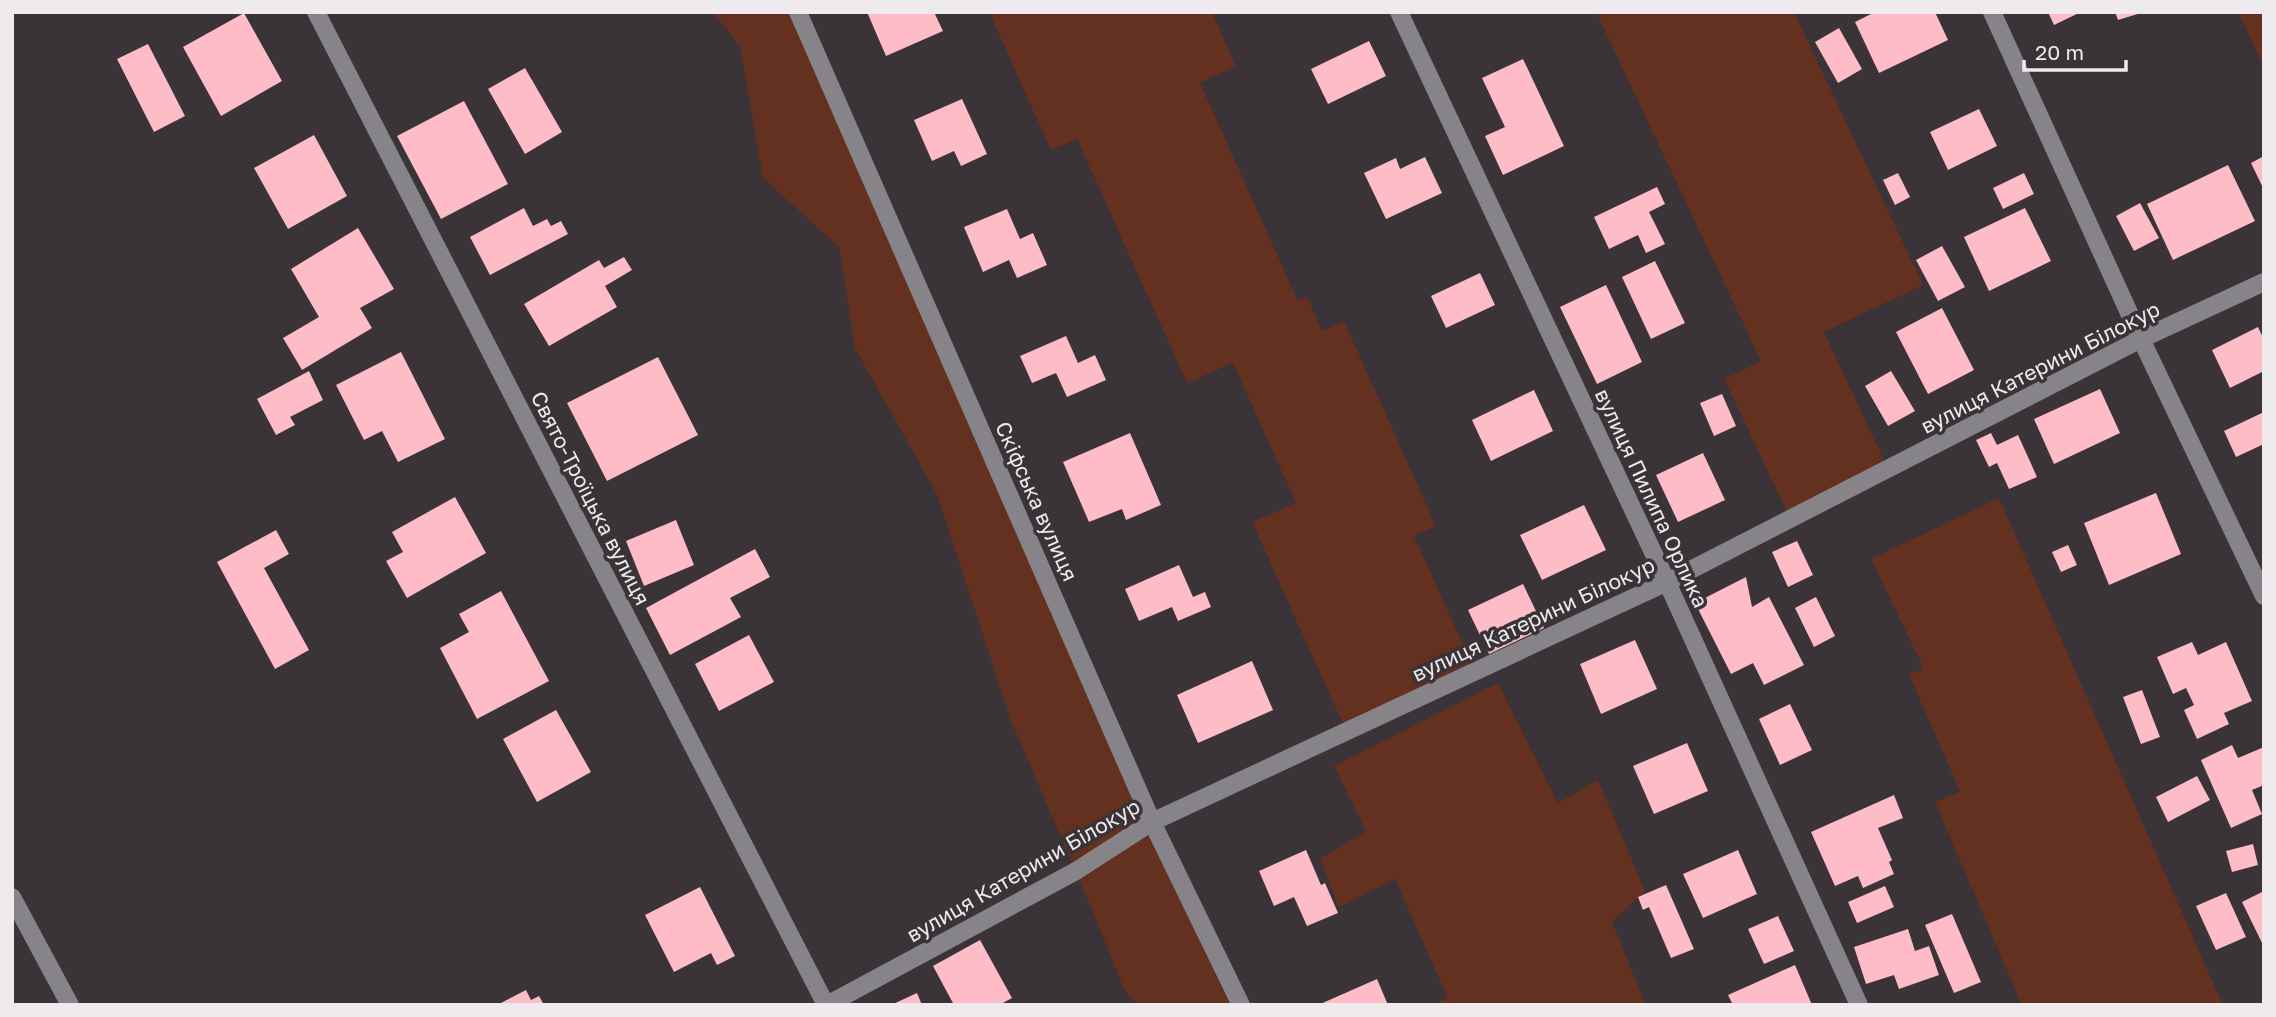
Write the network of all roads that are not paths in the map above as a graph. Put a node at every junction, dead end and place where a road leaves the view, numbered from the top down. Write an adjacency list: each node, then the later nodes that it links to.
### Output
1 (316, 12): 12 (street, Свято-Троїцька вулиця)
2 (798, 12): 9 (street, Скіфська вулиця)
3 (1399, 12): 7 (street, вулиця Пилипа Орлика)
4 (1992, 12): 6 (street)
5 (2264, 282): 6 (street, вулиця Катерини Білокур)
6 (2141, 340): 7 (street, вулиця Катерини Білокур); 8 (street)
7 (1667, 582): 9 (street, вулиця Катерини Білокур); 14 (street, вулиця Пилипа Орлика)
8 (2264, 596)
9 (1152, 822): 12 (street, вулиця Катерини Білокур); 13 (street, Скіфська вулиця)
10 (12, 897): 11 (street)
11 (70, 1005)
12 (826, 1005)
13 (1241, 1005)
14 (1859, 1005)

